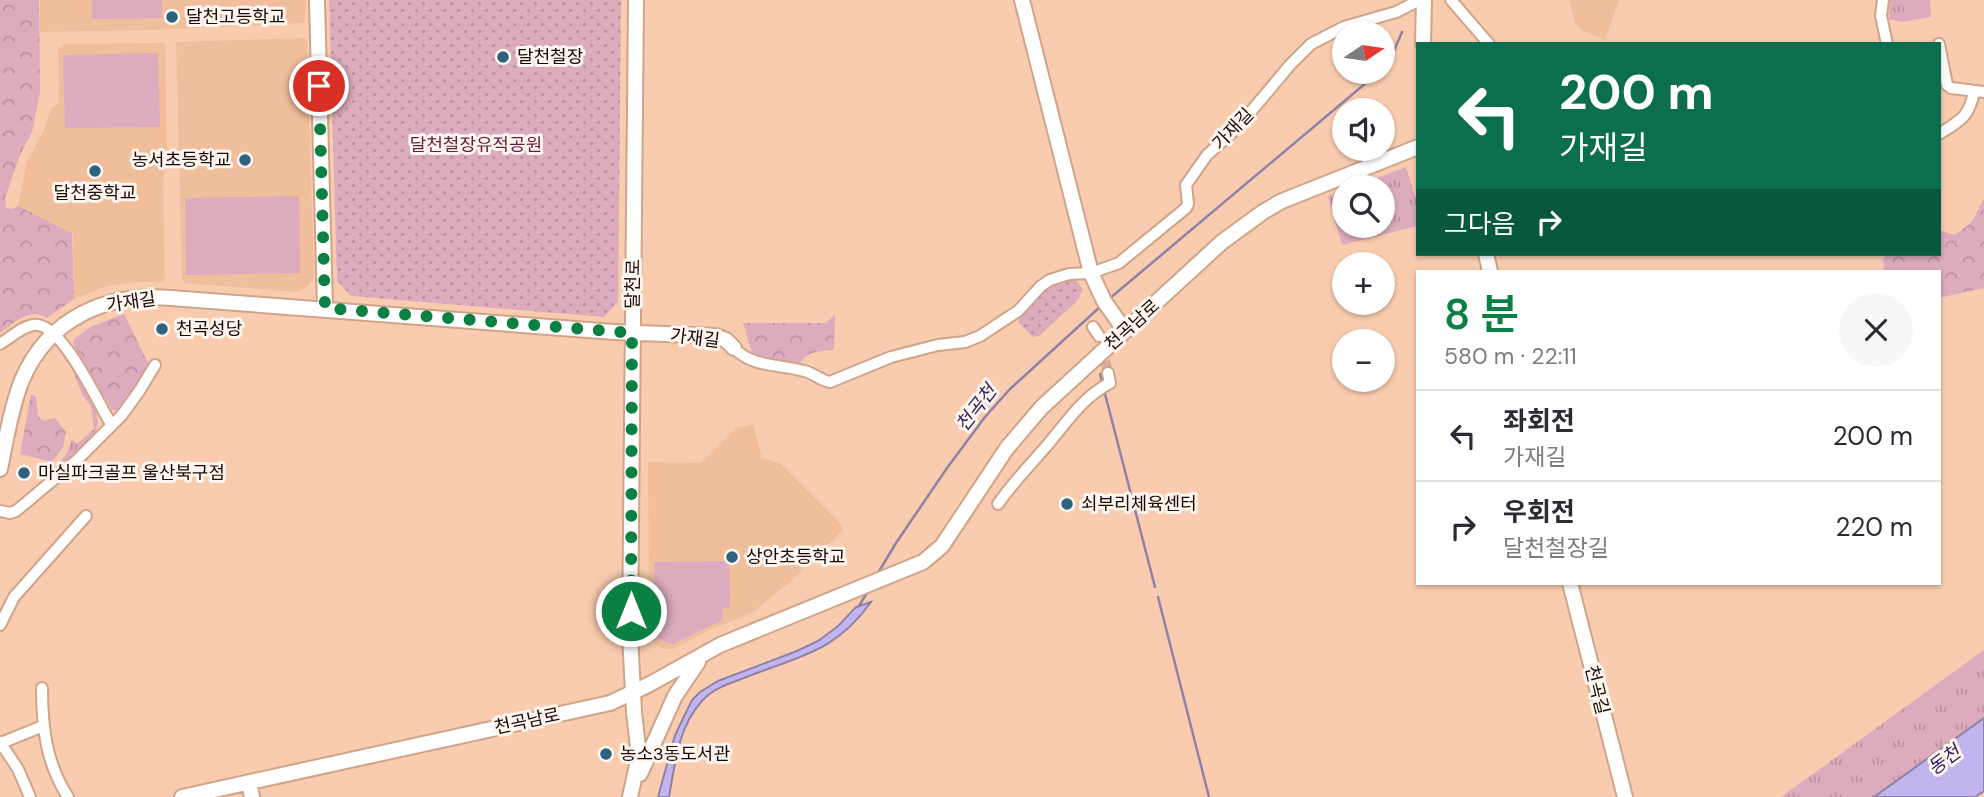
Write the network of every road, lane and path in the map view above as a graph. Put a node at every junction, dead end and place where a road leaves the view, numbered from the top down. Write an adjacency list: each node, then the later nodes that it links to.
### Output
1 (317, 0): 15 (street)
2 (636, 0): 17 (street, 달천로)
3 (1022, 0): 14 (street)
4 (1422, 0): 7 (street); 14 (street, 가재길)
5 (1451, 0): 8 (street)
6 (1883, 0): 9 (street)
7 (1423, 42)
8 (1487, 42)
9 (1887, 42)
10 (1941, 54): 11 (street)
11 (1979, 92): 12 (street)
12 (1941, 133)
13 (1416, 148): 16 (street, 천곡남로)
14 (1094, 280): 16 (street); 20 (street, 가재길)
15 (325, 308): 17 (street, 가재길); 18 (street, 가재길)
16 (1125, 331): 30 (street, 천곡남로)
17 (632, 333): 20 (street, 가재길); 32 (street, 달천로)
18 (54, 334): 19 (street); 23 (street); 24 (street, 가재길)
19 (0, 344)
20 (734, 348)
21 (156, 365): 23 (street)
22 (1108, 373): 25 (street)
23 (111, 424): 26 (street)
24 (0, 469)
25 (998, 504)
26 (0, 511)
27 (86, 516): 29 (street)
28 (1571, 585): 40 (street, 천곡길)
29 (0, 625)
30 (709, 651): 32 (street, 천곡남로); 36 (street)
31 (42, 688): 33 (street)
32 (633, 693): 35 (street, 천곡남로); 36 (street, 달천로)
33 (43, 726): 34 (street); 38 (street)
34 (1, 743): 37 (street)
35 (250, 790): 39 (street, 천곡남로)
36 (631, 794)
37 (30, 797)
38 (68, 797)
39 (182, 797)
40 (1625, 797)

